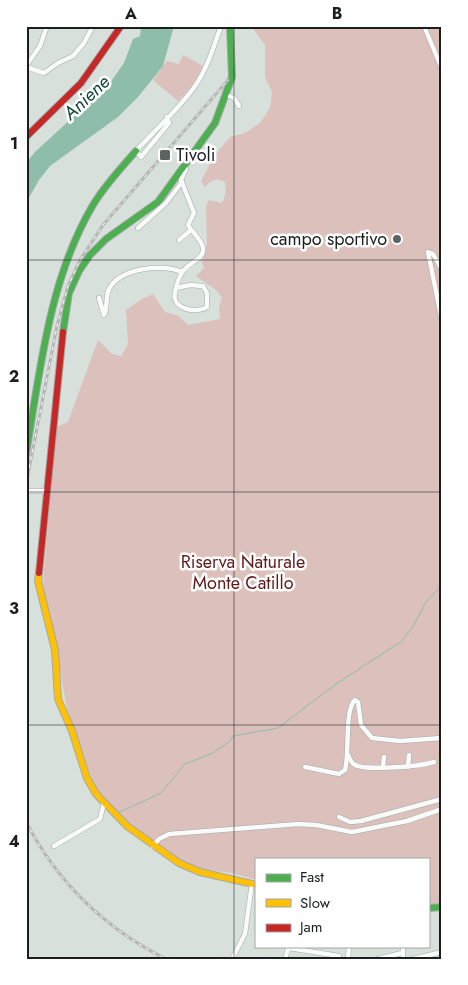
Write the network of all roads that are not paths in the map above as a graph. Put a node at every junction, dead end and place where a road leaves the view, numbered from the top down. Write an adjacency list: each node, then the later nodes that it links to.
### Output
1 (47, 26): 7 (street)
2 (92, 26): 7 (street)
3 (120, 26): 11 (main road)
4 (221, 26): 12 (street)
5 (424, 26): 8 (street)
6 (232, 27): 9 (main road)
7 (26, 66)
8 (442, 69)
9 (227, 95): 10 (street); 13 (main road)
10 (239, 106)
11 (26, 137)
12 (136, 151): 23 (main road)
13 (191, 158): 14 (street); 25 (main road)
14 (182, 182): 15 (street); 16 (street)
15 (138, 228)
16 (191, 230): 17 (street); 19 (street)
17 (179, 240)
18 (442, 270): 22 (street)
19 (182, 272): 20 (street); 21 (street)
20 (176, 288): 20 (street)
21 (99, 298)
22 (442, 321)
23 (26, 454)
24 (28, 491): 25 (street)
25 (47, 491): 35 (main road)
26 (442, 738): 27 (street)
27 (348, 754): 31 (street); 32 (street)
28 (410, 755): 33 (street)
29 (384, 757): 32 (street)
30 (434, 762): 33 (street)
31 (305, 767)
32 (383, 767): 33 (street)
33 (408, 767)
34 (442, 799): 37 (street)
35 (104, 804): 38 (street); 39 (main road)
36 (442, 809): 39 (street)
37 (338, 817)
38 (54, 846)
39 (153, 846): 40 (main road)
40 (254, 884): 45 (street)
41 (295, 948): 43 (street)
42 (442, 952): 47 (street)
43 (339, 956)
44 (402, 956): 46 (street)
45 (232, 959)
46 (378, 959)
47 (413, 959)

